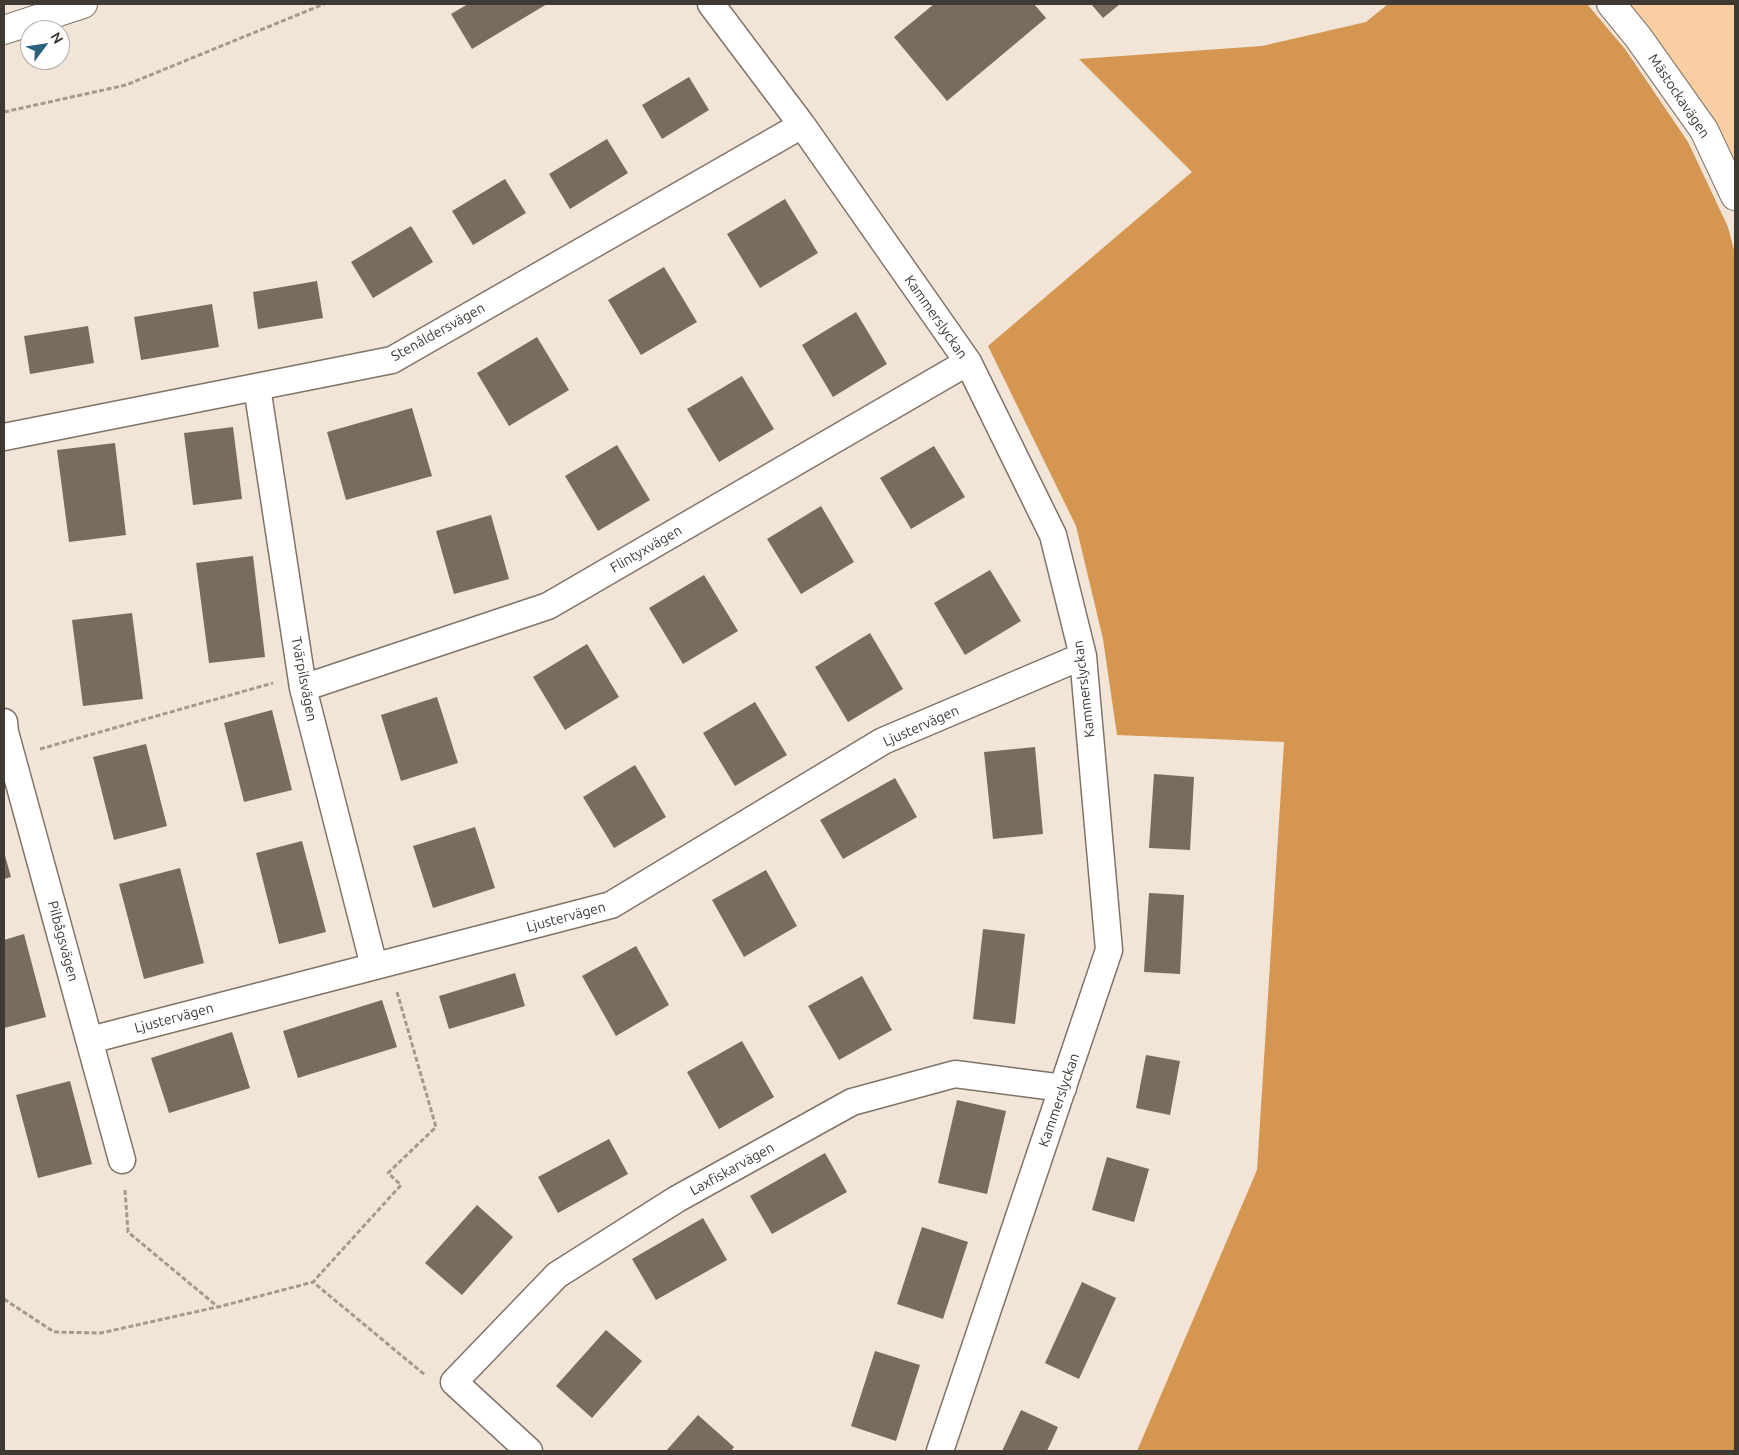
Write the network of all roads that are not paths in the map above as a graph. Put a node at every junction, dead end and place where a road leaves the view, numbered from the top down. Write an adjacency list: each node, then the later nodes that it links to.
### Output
1 (83, 4): 4 (street)
2 (711, 4): 5 (street, Kammerslyckan)
3 (1611, 4): 6 (street, Mästockavägen)
4 (4, 30)
5 (802, 125): 7 (street, Kammerslyckan); 8 (street, Stenåldersvägen)
6 (1735, 196)
7 (968, 362): 10 (street, Kammerslyckan); 11 (street, Flintyxvägen)
8 (257, 387): 9 (street, Stenåldersvägen); 11 (street, Tvärpilsvägen)
9 (4, 437)
10 (1083, 656): 13 (street, Ljustervägen); 15 (street, Kammerslyckan)
11 (302, 682): 13 (street, Tvärpilsvägen)
12 (4, 722): 14 (street, Pilbågsvägen)
13 (382, 965): 14 (street, Ljustervägen)
14 (90, 1040): 16 (street, Pilbågsvägen)
15 (1063, 1088): 17 (street, Laxfiskarvägen); 18 (street, Kammerslyckan)
16 (122, 1160)
17 (529, 1451)
18 (940, 1451)

